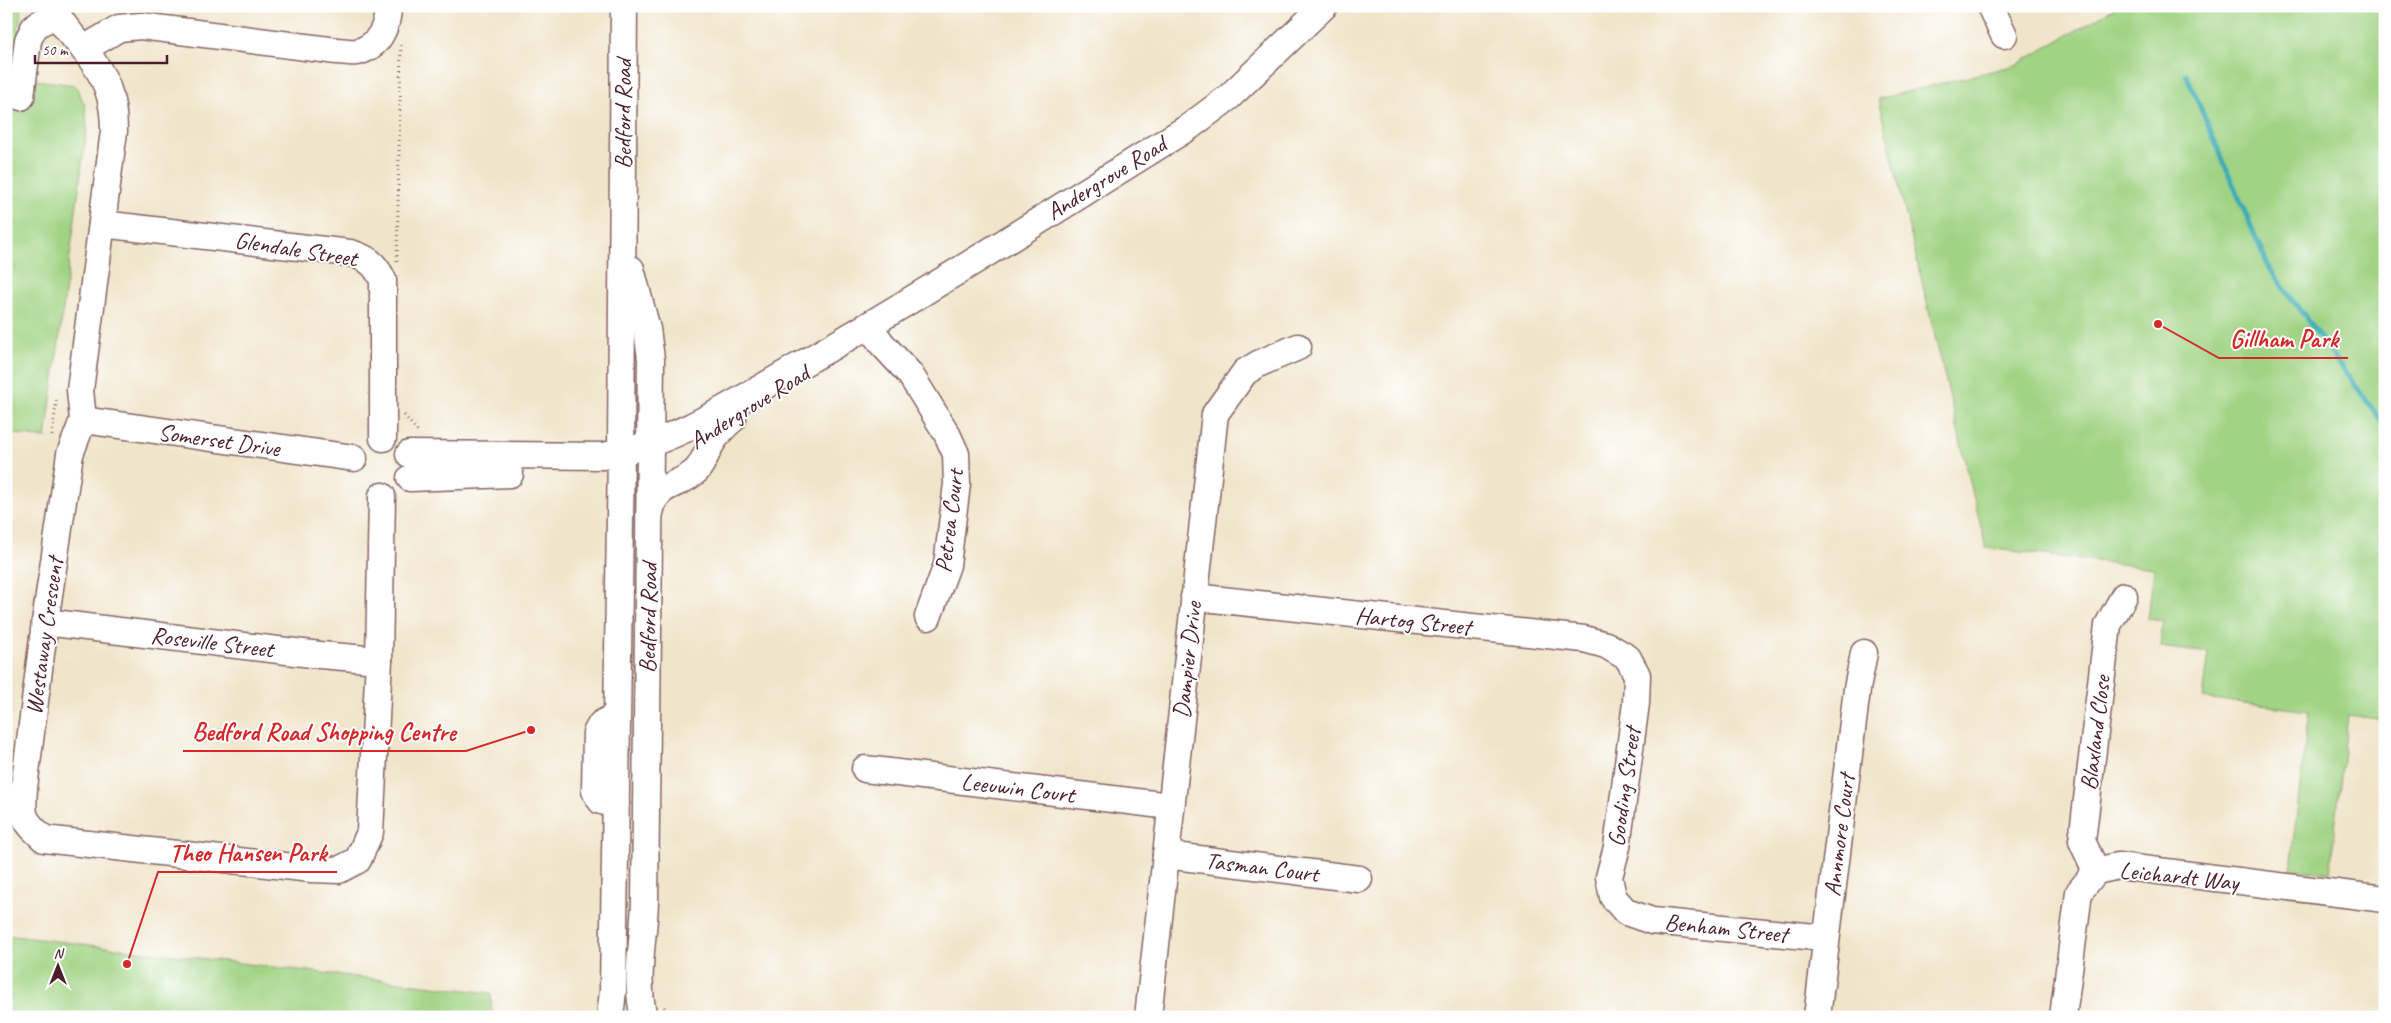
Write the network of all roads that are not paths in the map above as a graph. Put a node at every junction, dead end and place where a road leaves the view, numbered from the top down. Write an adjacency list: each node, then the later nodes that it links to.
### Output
1 (388, 6): 7 (street)
2 (624, 6): 9 (street, Bedford Road)
3 (1324, 6): 11 (street, Andergrove Road)
4 (1990, 6): 6 (street)
5 (54, 10): 7 (street); 8 (street)
6 (2004, 35)
7 (84, 49): 10 (street)
8 (21, 98)
9 (622, 221): 16 (street, Bedford Road); 19 (street, Bedford Road)
10 (102, 224): 14 (street, Westaway Crescent); 15 (street, Glendale Street)
11 (877, 321): 13 (street, Andergrove Road); 16 (street, Andergrove Road); 24 (street, Petrea Court)
12 (1298, 347): 23 (street, Dampier Drive)
13 (733, 419): 16 (street, Andergrove Road); 21 (street)
14 (83, 420): 18 (street, Somerset Drive); 25 (street, Westaway Crescent)
15 (383, 438): 17 (street); 18 (street)
16 (651, 452): 19 (street, Andergrove Road); 21 (street, Bedford Road)
17 (413, 455): 19 (street); 20 (street)
18 (354, 458): 20 (street)
19 (621, 461): 37 (street, Bedford Road)
20 (382, 496): 28 (street, Westaway Crescent)
21 (650, 513): 38 (street, Bedford Road)
22 (2124, 596): 32 (street, Blaxland Close)
23 (1194, 597): 27 (street, Hartog Street); 30 (street, Dampier Drive)
24 (928, 617)
25 (45, 622): 28 (street, Roseville Street); 28 (street, Westaway Crescent)
26 (1864, 653): 36 (street, Annmore Court)
27 (1628, 658): 35 (street, Gooding Street)
28 (380, 660)
29 (865, 770): 30 (street, Leeuwin Court)
30 (1170, 806): 31 (street, Dampier Drive)
31 (1166, 855): 33 (street, Tasman Court); 39 (street, Dampier Drive)
32 (2096, 871): 34 (street, Leichardt Way); 41 (street, Leichardt Way)
33 (1359, 879)
34 (2385, 900)
35 (1626, 912): 36 (street, Benham Street)
36 (1826, 938): 40 (street, Annmore Court)
37 (610, 1017)
38 (644, 1017)
39 (1148, 1017)
40 (1817, 1017)
41 (2063, 1017)

